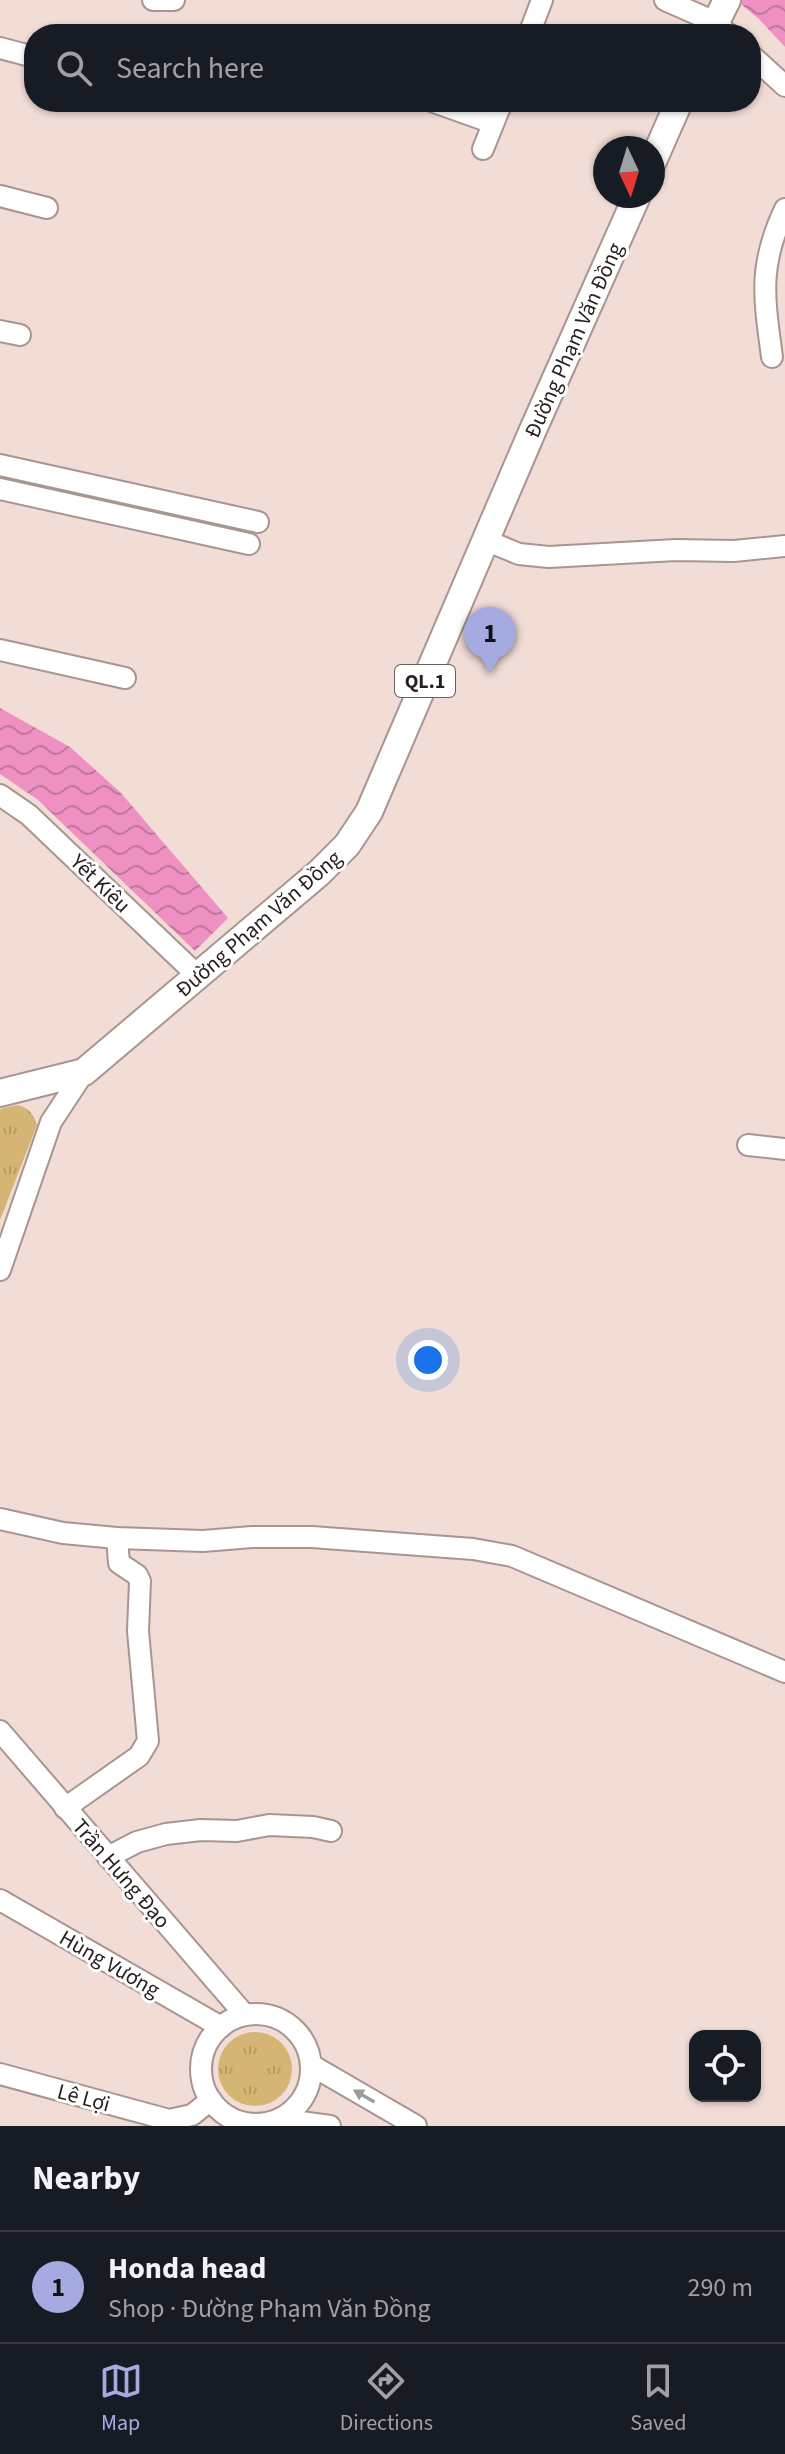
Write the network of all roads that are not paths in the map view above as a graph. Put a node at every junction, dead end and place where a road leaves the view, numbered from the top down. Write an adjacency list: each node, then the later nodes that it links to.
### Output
1 (153, 0): 2 (street)
2 (174, 0)
3 (542, 0): 6 (street)
4 (665, 0): 5 (street)
5 (720, 20)
6 (533, 24)
7 (0, 48): 8 (street)
8 (24, 54)
9 (761, 64): 10 (street)
10 (785, 86)
11 (462, 112): 14 (street)
12 (498, 112): 14 (street)
13 (675, 112): 15 (main road)
14 (493, 123): 16 (street)
15 (664, 136)
16 (483, 149)
17 (0, 196): 18 (street)
18 (47, 208)
19 (632, 208): 25 (main road, Đường Phạm Văn Đồng / QL.1)
20 (785, 209): 21 (street)
21 (772, 357)
22 (0, 465): 24 (street)
23 (0, 489): 26 (street)
24 (258, 522)
25 (485, 540): 27 (street); 31 (main road, Đường Phạm Văn Đồng / QL.1)
26 (249, 544)
27 (785, 546)
28 (0, 650): 29 (street)
29 (125, 678)
30 (0, 795): 31 (street, Yết Kiêu)
31 (198, 976): 32 (main road, Đường Phạm Văn Đồng / QL.1)
32 (84, 1072): 33 (main road, QL.1); 36 (street, Đường Phạm Văn Đồng)
33 (0, 1093)
34 (748, 1145): 35 (street)
35 (785, 1149)
36 (3, 1245): 37 (street, Đường Phạm Văn Đồng)
37 (0, 1270)
38 (0, 1519): 39 (street)
39 (117, 1538): 40 (street); 42 (street)
40 (785, 1672)
41 (0, 1731): 42 (street, Trần Hưng Đạo)
42 (65, 1808): 44 (street, Trần Hưng Đạo)
43 (331, 1831): 44 (street)
44 (108, 1857): 46 (street, Trần Hưng Đạo)
45 (0, 1900): 47 (street, Hùng Vương)
46 (245, 2015): 47 (street); 48 (street)
47 (221, 2027): 50 (street)
48 (311, 2065): 51 (street); 53 (street, one-way to 48)
49 (0, 2074): 50 (street, Lê Lợi)
50 (211, 2100): 51 (street)
51 (279, 2119): 52 (street)
52 (330, 2126)
53 (416, 2126)

